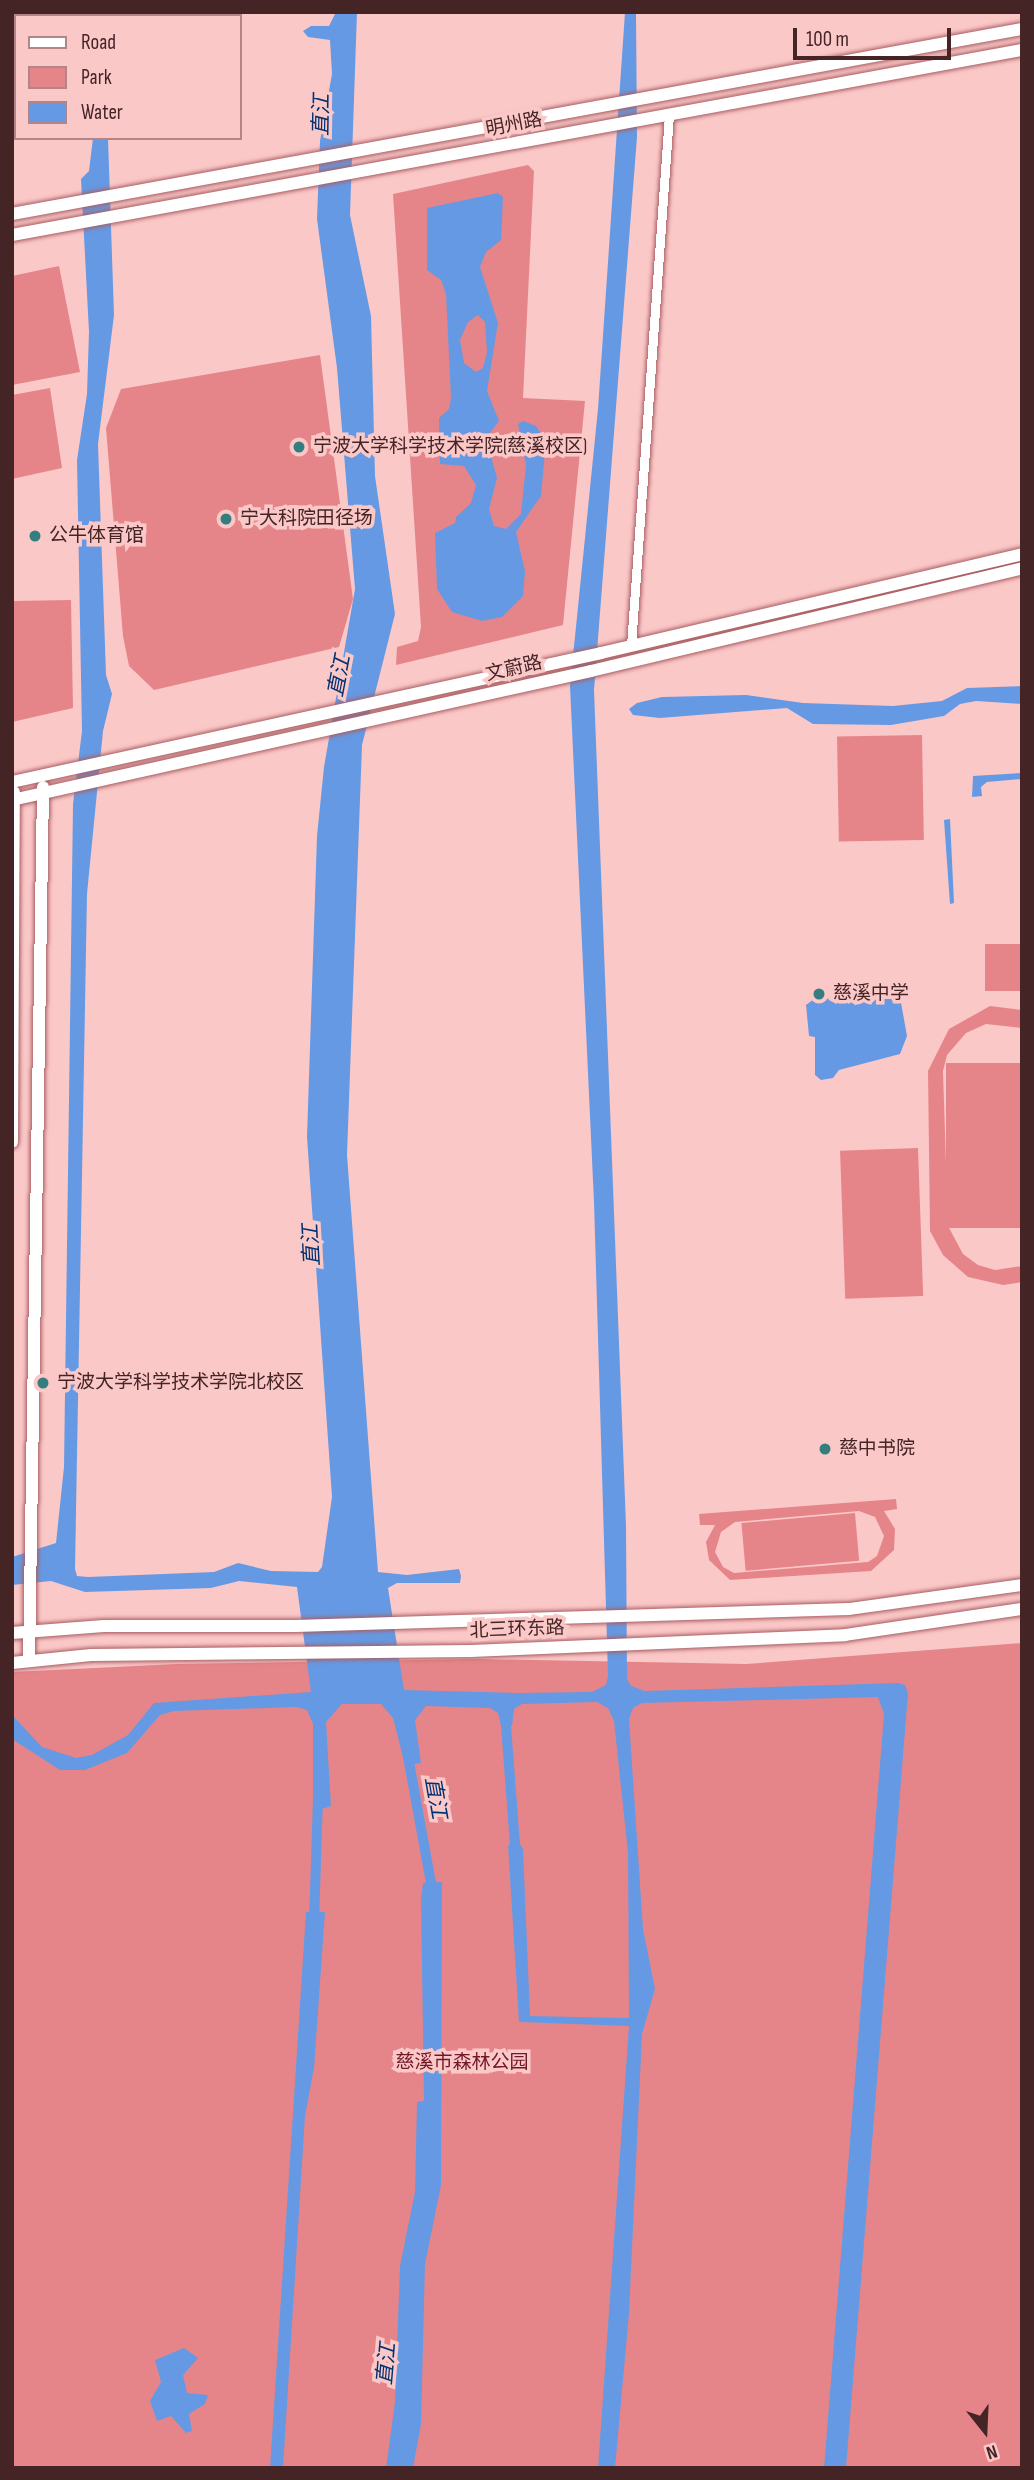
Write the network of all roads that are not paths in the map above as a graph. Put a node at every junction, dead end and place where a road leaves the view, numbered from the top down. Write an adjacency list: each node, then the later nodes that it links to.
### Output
1 (1022, 29): 4 (main road, 明州路)
2 (1022, 50): 3 (main road, 明州路)
3 (669, 115): 5 (main road, 明州路); 8 (street)
4 (12, 214)
5 (12, 235)
6 (1022, 554): 8 (main road, 文蔚路)
7 (1022, 568): 11 (main road, 文蔚路)
8 (631, 646): 9 (main road, 文蔚路)
9 (44, 775): 10 (main road, 文蔚路); 11 (main road)
10 (13, 782): 12 (main road)
11 (43, 793): 12 (main road, 文蔚路); 16 (main road)
12 (13, 799): 13 (main road)
13 (12, 1142)
14 (1022, 1585): 16 (main road, 北三环东路)
15 (1022, 1609): 18 (main road, 北三环东路)
16 (29, 1632): 17 (main road, 北三环东路); 18 (main road)
17 (12, 1633)
18 (29, 1661): 19 (main road, 北三环东路)
19 (12, 1663)

